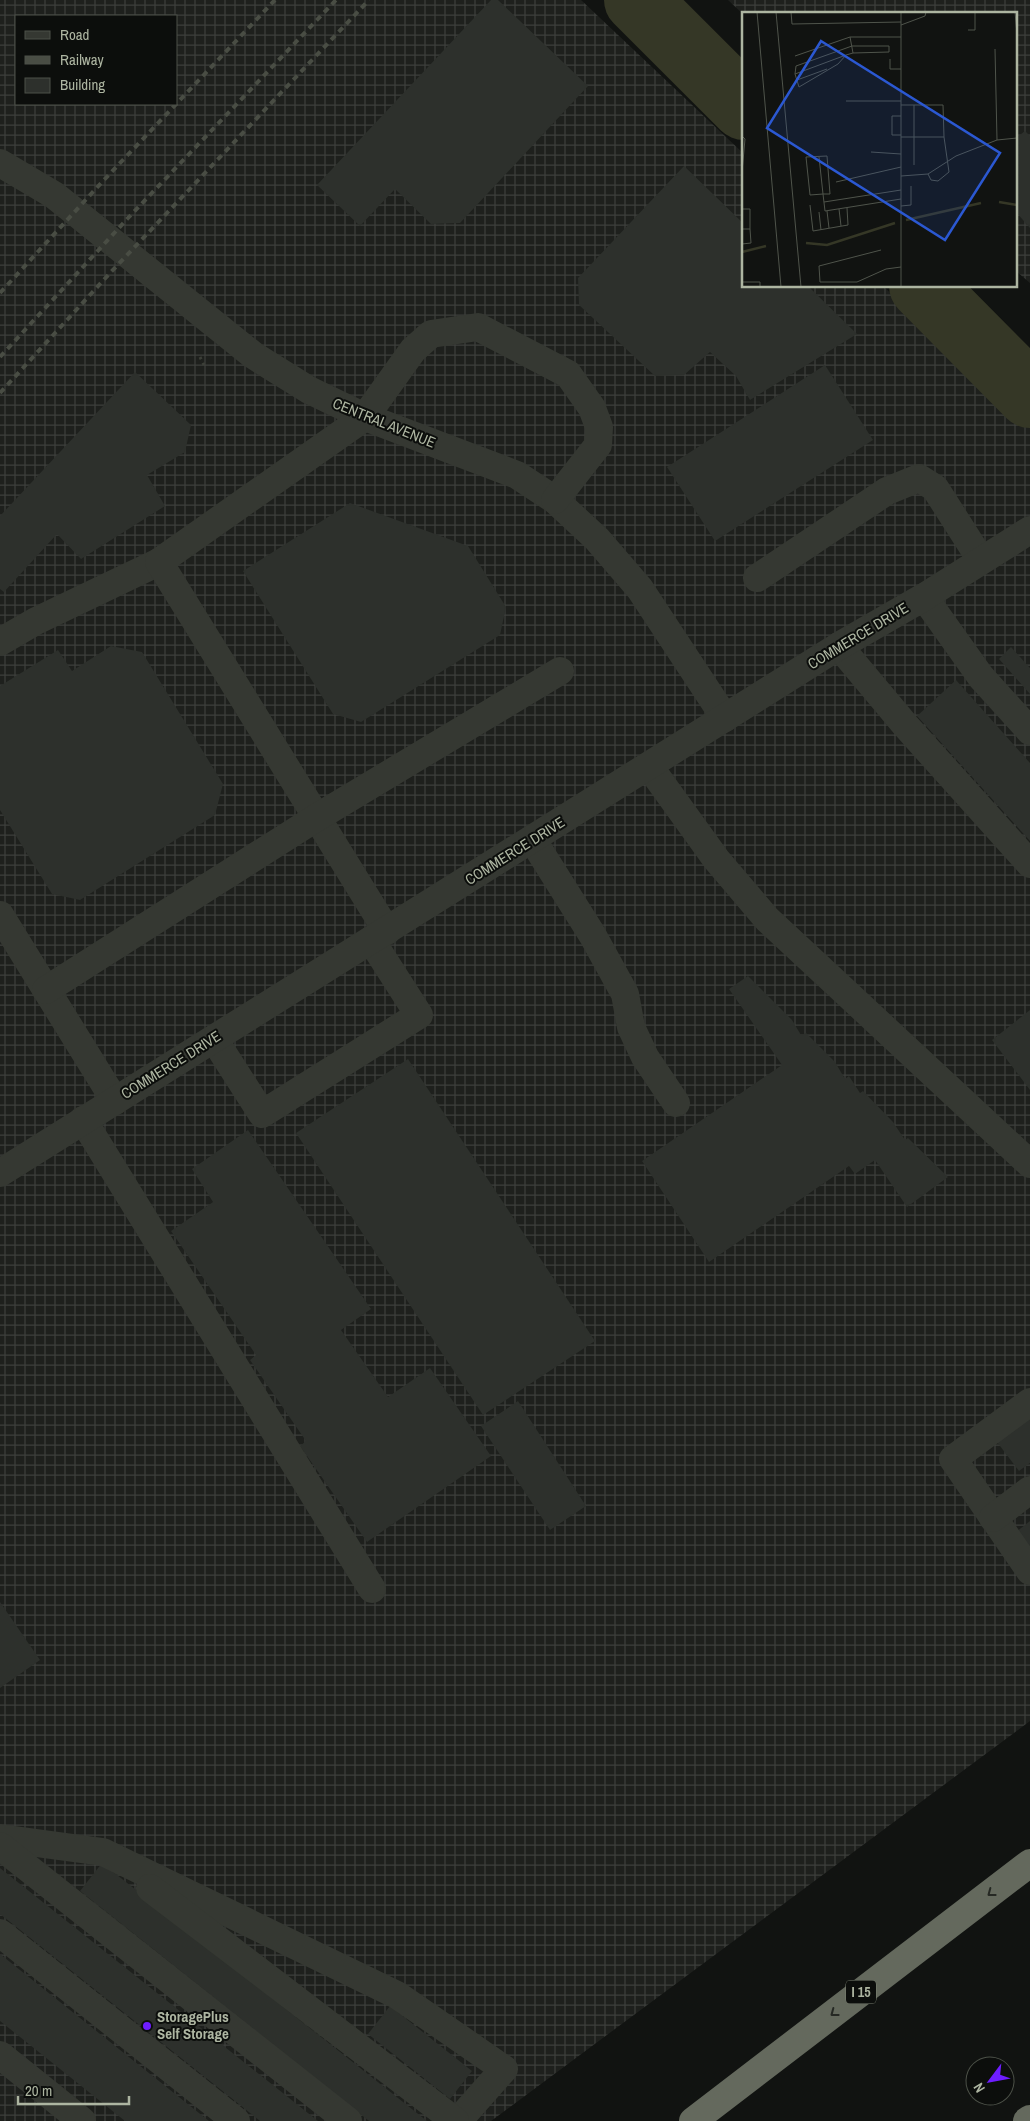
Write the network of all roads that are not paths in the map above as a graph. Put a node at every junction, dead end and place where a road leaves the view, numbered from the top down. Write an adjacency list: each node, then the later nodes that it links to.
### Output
1 (0, 163): 2 (street, CENTRAL AVENUE)
2 (365, 417): 3 (street, CENTRAL AVENUE); 3 (street); 6 (street)
3 (555, 500): 12 (street, CENTRAL AVENUE)
4 (1030, 530): 5 (street, COMMERCE DRIVE)
5 (981, 560): 7 (street); 8 (street, COMMERCE DRIVE)
6 (159, 562): 9 (street); 15 (street)
7 (757, 578)
8 (924, 597): 10 (street, COMMERCE DRIVE); 13 (street)
9 (0, 642)
10 (839, 646): 12 (street, COMMERCE DRIVE); 17 (street)
11 (560, 671): 15 (street)
12 (725, 718): 14 (street, COMMERCE DRIVE)
13 (1030, 732)
14 (649, 766): 16 (street, COMMERCE DRIVE); 25 (street)
15 (316, 818): 19 (street); 20 (street)
16 (532, 839): 19 (street, COMMERCE DRIVE); 23 (street)
17 (1030, 864)
18 (0, 915): 20 (street)
19 (379, 936): 21 (street, COMMERCE DRIVE); 21 (street)
20 (46, 990): 22 (street)
21 (214, 1038): 22 (street, COMMERCE DRIVE)
22 (115, 1101): 24 (street, COMMERCE DRIVE)
23 (676, 1103)
24 (84, 1120): 26 (street, COMMERCE DRIVE); 31 (street)
25 (1030, 1164)
26 (0, 1173)
27 (1030, 1402): 29 (street)
28 (1030, 1490): 29 (street)
29 (994, 1518): 30 (street)
30 (1030, 1571)
31 (372, 1589)
32 (0, 1838): 34 (street)
33 (0, 1846): 41 (street)
34 (103, 1852): 42 (street); 42 (street)
35 (1030, 1863): 43 (highway, I 15, one-way to 43)
36 (0, 1932): 40 (street)
37 (0, 2055): 39 (street)
38 (1030, 2119): 44 (highway)
39 (82, 2121)
40 (236, 2121)
41 (348, 2121)
42 (456, 2121)
43 (693, 2121)
44 (1027, 2121)

